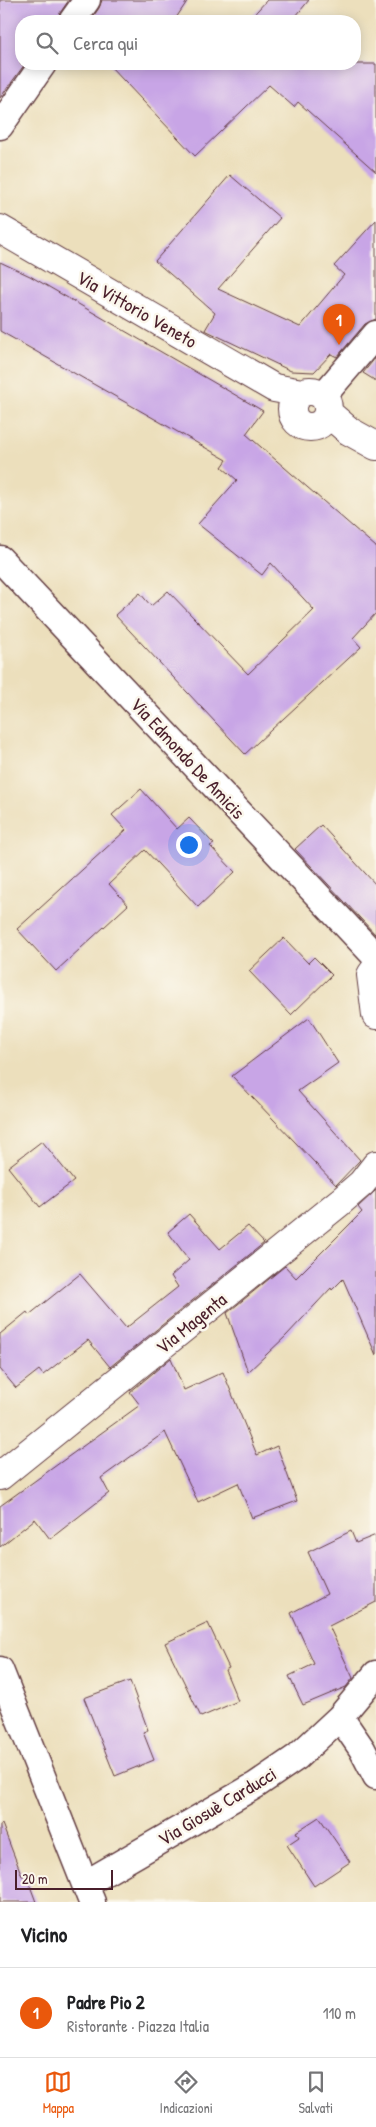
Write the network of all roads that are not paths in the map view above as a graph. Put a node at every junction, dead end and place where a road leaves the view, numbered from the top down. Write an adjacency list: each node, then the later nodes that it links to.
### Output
1 (87, 0): 2 (street)
2 (76, 15)
3 (39, 70): 4 (street)
4 (0, 126)
5 (0, 229): 7 (street, Via Vittorio Veneto)
6 (376, 334): 7 (street)
7 (313, 408): 8 (street, Via Vittorio Veneto)
8 (376, 446)
9 (0, 559): 10 (street, Via Edmondo De Amicis)
10 (376, 957)
11 (376, 968): 12 (street)
12 (376, 1015)
13 (376, 1165): 14 (street, Via Magenta)
14 (4, 1467)
15 (0, 1670): 19 (street)
16 (376, 1674): 17 (street, Via Giosuè Carducci)
17 (340, 1717): 18 (street); 19 (street, Via Giosuè Carducci)
18 (376, 1776)
19 (89, 1893)

